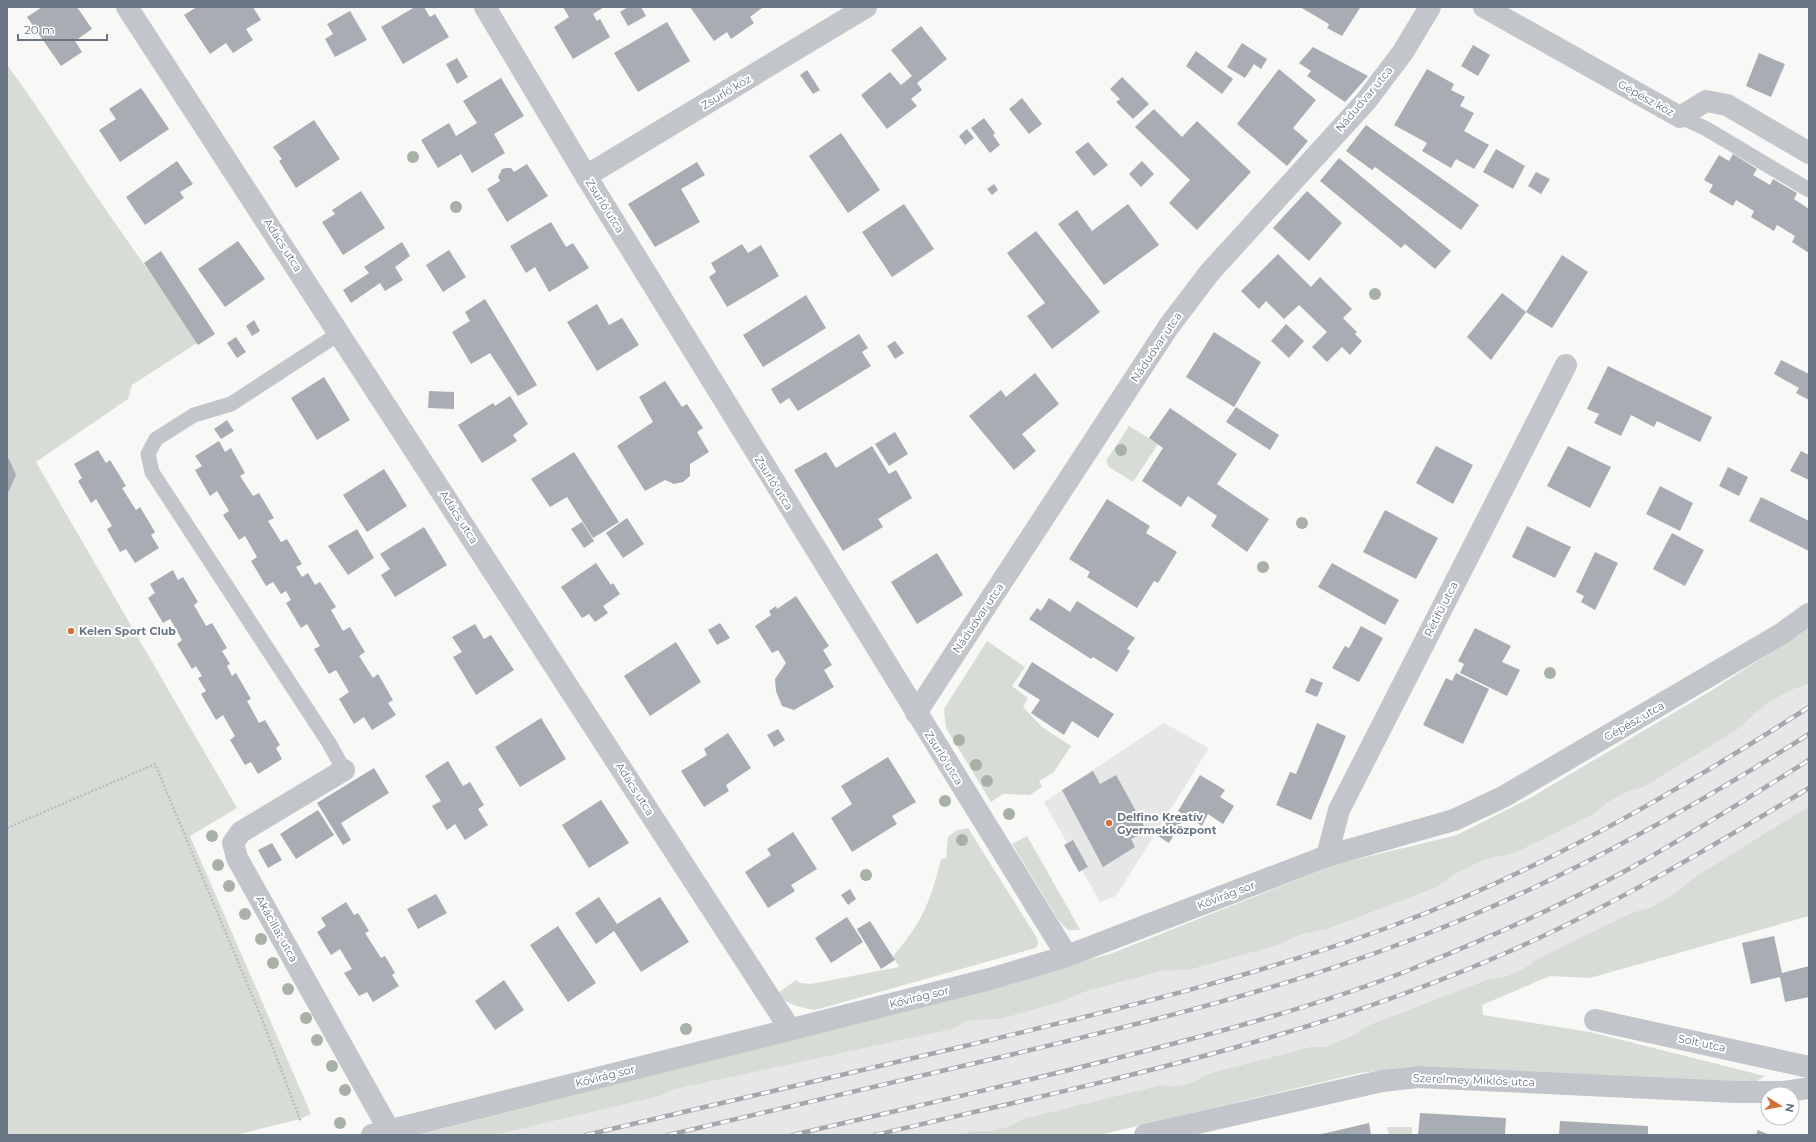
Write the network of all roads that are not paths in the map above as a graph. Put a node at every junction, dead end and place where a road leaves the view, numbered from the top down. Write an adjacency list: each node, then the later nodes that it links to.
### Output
1 (127, 7): 10 (street, Adács utca)
2 (485, 7): 8 (street, Zsurló utca)
3 (866, 7): 8 (street, Zsurló köz)
4 (1430, 7): 13 (street, Nádudvar utca)
5 (1484, 7): 6 (street, Gépész köz)
6 (1680, 117): 7 (street, Gépész köz); 9 (lane)
7 (1809, 153)
8 (586, 176): 13 (street, Zsurló utca)
9 (1809, 190)
10 (340, 333): 14 (lane); 19 (street, Adács utca)
11 (1566, 365): 16 (street, Rétifű utca)
12 (1809, 614): 15 (street, Gépész utca)
13 (916, 713): 17 (street, Zsurló utca)
14 (344, 770): 22 (street, Akácillat utca)
15 (1454, 820): 16 (street, Kővirág sor)
16 (1327, 856): 17 (street, Kővirág sor)
17 (1067, 956): 19 (street, Kővirág sor)
18 (1595, 1020): 20 (street, Solt utca)
19 (790, 1029): 22 (street, Kővirág sor)
20 (1809, 1067)
21 (1809, 1088): 23 (street, Szerelmey Miklós utca)
22 (380, 1133)
23 (1145, 1135)

